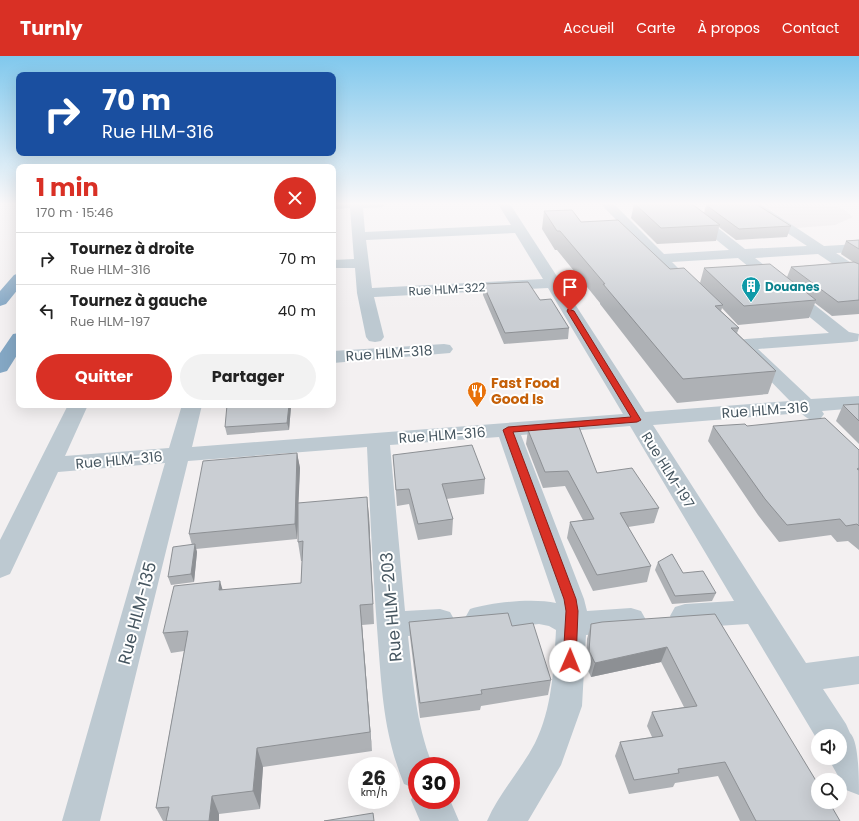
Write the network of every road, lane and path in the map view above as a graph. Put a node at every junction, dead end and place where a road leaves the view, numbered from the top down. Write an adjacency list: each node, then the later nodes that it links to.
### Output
1 (359, 240): 10 (street)
2 (527, 240): 14 (street, Rue HLM-197)
3 (643, 240): 9 (street)
4 (724, 240): 8 (street)
5 (806, 240): 7 (street)
6 (859, 248): 7 (street)
7 (822, 250): 8 (street); 12 (street)
8 (742, 254): 9 (street); 19 (street)
9 (661, 258): 17 (street)
10 (362, 263): 11 (street); 15 (street)
11 (336, 264)
12 (859, 275)
13 (16, 282): 16 (highway)
14 (554, 283): 15 (street, Rue HLM-322); 29 (street, Rue HLM-197)
15 (365, 293): 18 (street)
16 (0, 301)
17 (704, 301)
18 (375, 337)
19 (852, 337): 26 (street)
20 (16, 343): 24 (highway)
21 (444, 349): 23 (street, Rue HLM-318)
22 (16, 351): 24 (highway)
23 (336, 357)
24 (0, 369)
25 (859, 402): 26 (street, Rue HLM-316)
26 (807, 406): 29 (street, Rue HLM-316); 30 (street)
27 (77, 408): 34 (street)
28 (191, 408): 33 (street, Rue HLM-135)
29 (637, 420): 31 (street, Rue HLM-316); 36 (street, Rue HLM-197)
30 (828, 428)
31 (508, 430): 32 (street, Rue HLM-316); 37 (street)
32 (378, 440): 33 (street, Rue HLM-316); 38 (street, Rue HLM-203)
33 (179, 455): 34 (street, Rue HLM-316); 46 (street, Rue HLM-135)
34 (49, 465): 35 (street)
35 (0, 567)
36 (756, 611): 37 (street); 40 (street, Rue HLM-197)
37 (571, 624): 38 (street); 48 (street)
38 (391, 625): 42 (street, Rue HLM-203)
39 (859, 670): 40 (street)
40 (798, 678): 41 (street, Rue HLM-197)
41 (830, 729)
42 (410, 757)
43 (847, 757): 44 (street)
44 (859, 777)
45 (434, 809): 47 (street)
46 (81, 821)
47 (440, 821)
48 (506, 821)

